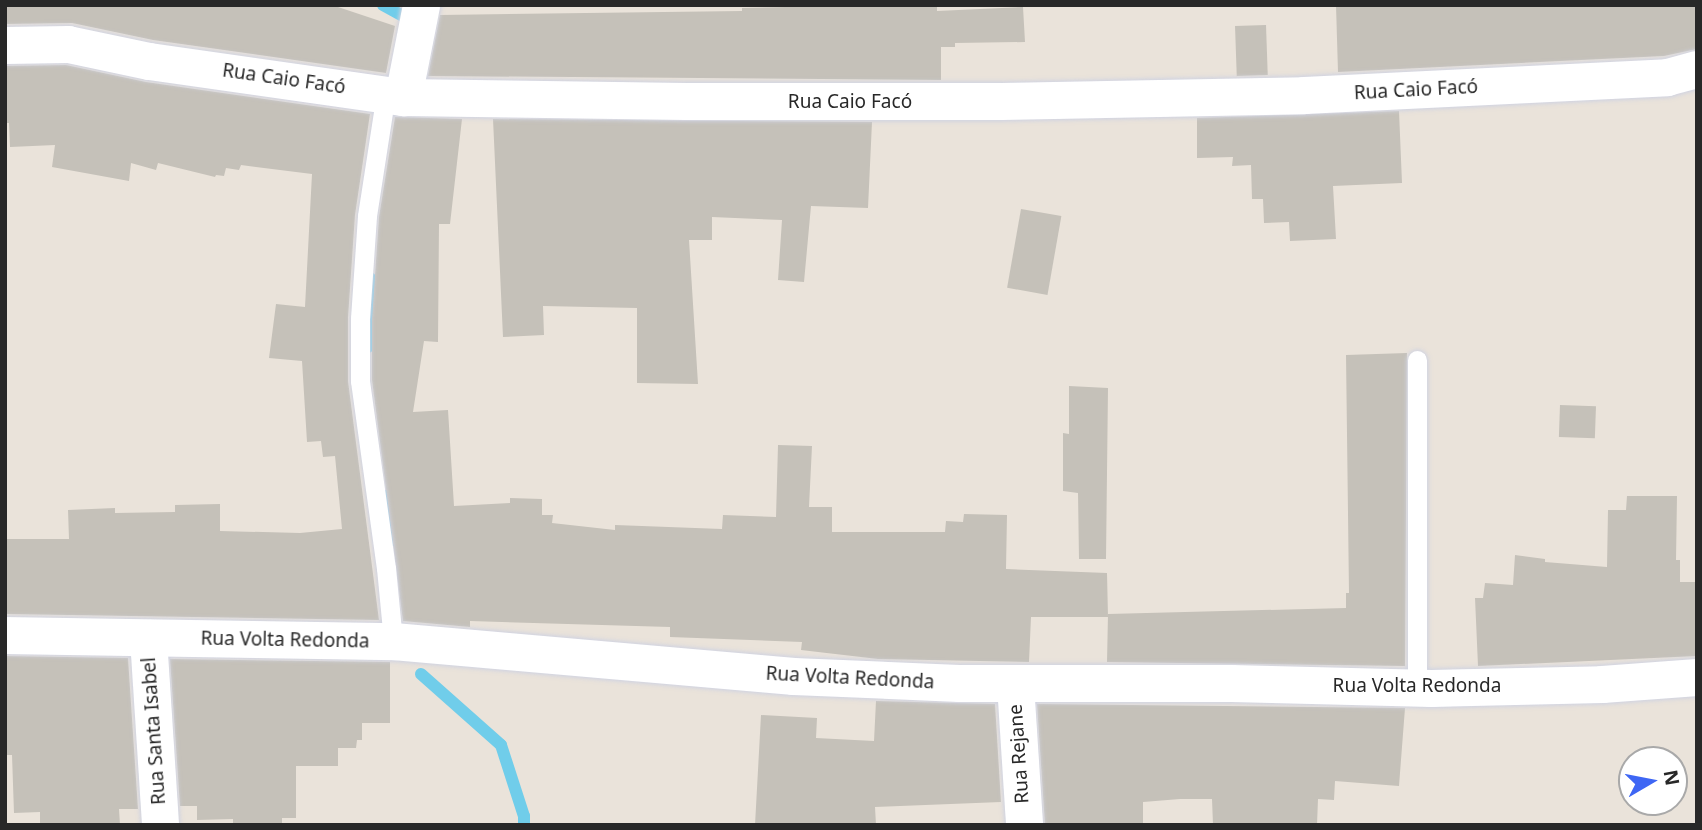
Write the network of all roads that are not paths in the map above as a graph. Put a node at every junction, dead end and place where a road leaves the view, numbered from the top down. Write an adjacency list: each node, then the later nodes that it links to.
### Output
1 (421, 5): 4 (street)
2 (5, 45): 4 (street, Rua Caio Facó)
3 (1697, 69): 4 (street, Rua Caio Facó)
4 (394, 95): 8 (lane)
5 (1417, 360): 11 (lane)
6 (5, 635): 7 (street, Rua Volta Redonda)
7 (148, 638): 8 (street, Rua Volta Redonda); 12 (street, Rua Santa Isabel)
8 (393, 641): 10 (street, Rua Volta Redonda)
9 (1697, 677): 11 (street, Rua Volta Redonda)
10 (1015, 684): 11 (street, Rua Volta Redonda); 13 (street, Rua Rejane)
11 (1417, 688)
12 (160, 825)
13 (1024, 825)

